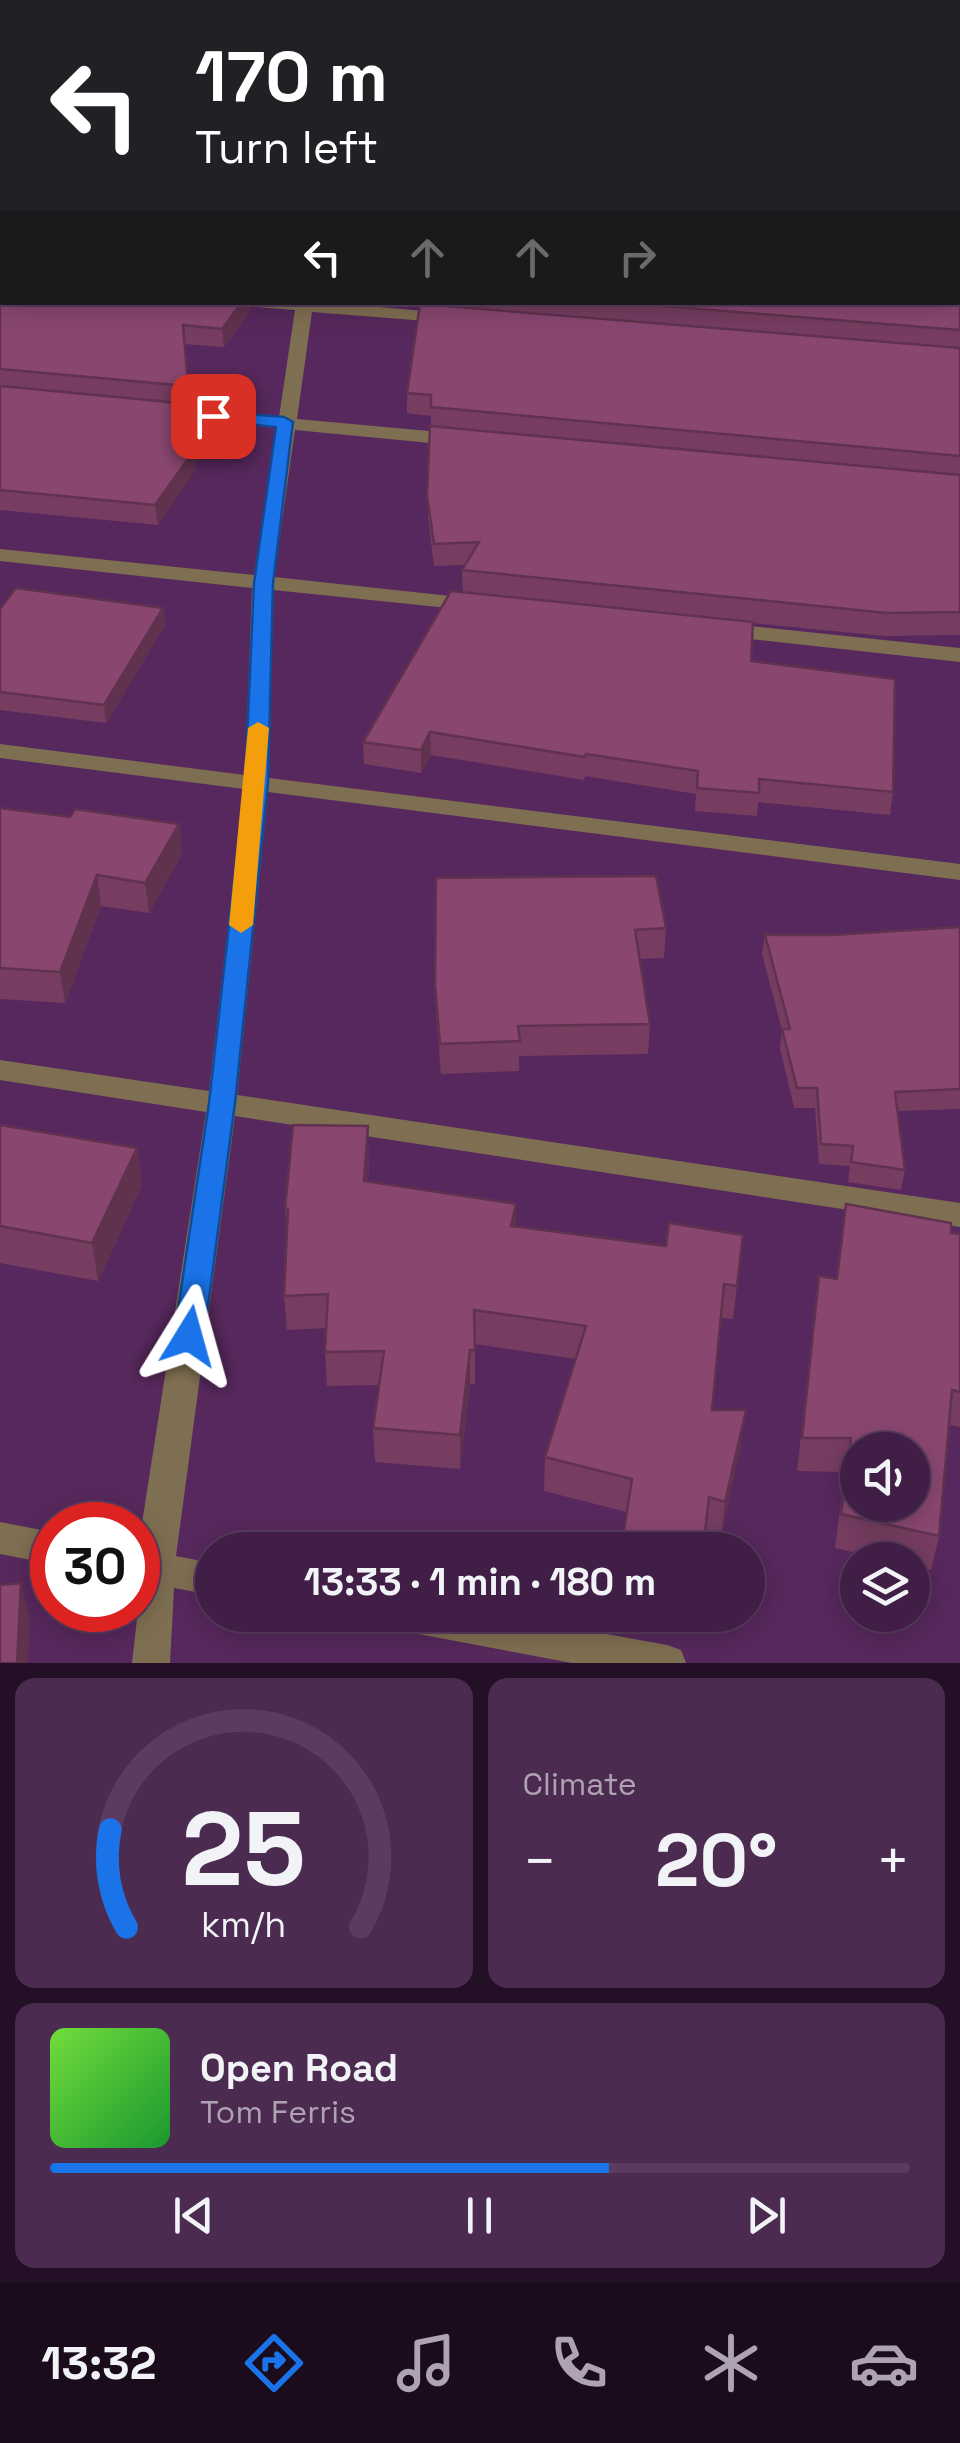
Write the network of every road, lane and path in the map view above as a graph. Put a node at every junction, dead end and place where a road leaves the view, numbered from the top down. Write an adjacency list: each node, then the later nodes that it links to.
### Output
1 (305, 305): 2 (street); 4 (street)
2 (464, 319)
3 (133, 408): 4 (street)
4 (284, 422): 5 (street); 7 (street)
5 (483, 442)
6 (0, 555): 7 (street)
7 (264, 583): 8 (street); 12 (street)
8 (496, 607)
9 (689, 627): 10 (street)
10 (960, 655)
11 (0, 751): 12 (street)
12 (256, 783): 13 (street); 15 (street)
13 (960, 872)
14 (0, 1070): 15 (street)
15 (222, 1103): 16 (street); 17 (street)
16 (960, 1216)
17 (157, 1502)
18 (0, 1538): 19 (street)
19 (30, 1544)
20 (160, 1568): 21 (street)
21 (195, 1575)
22 (149, 1632): 24 (street)
23 (499, 1632): 25 (street)
24 (150, 1663)
25 (666, 1663)

